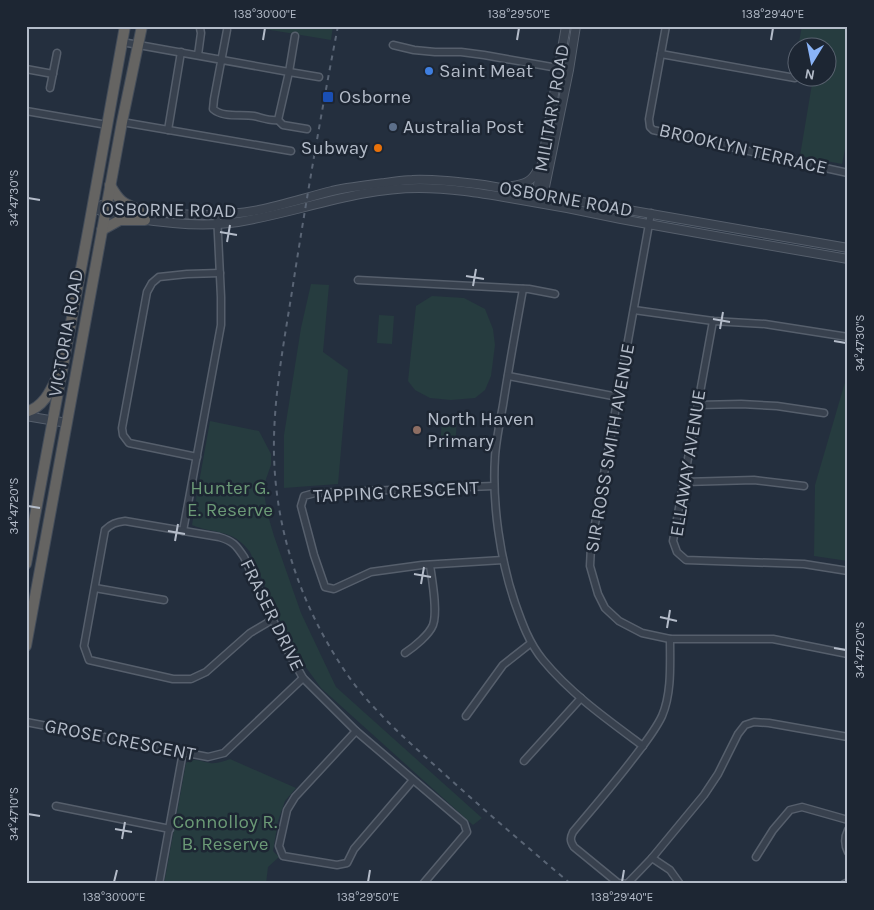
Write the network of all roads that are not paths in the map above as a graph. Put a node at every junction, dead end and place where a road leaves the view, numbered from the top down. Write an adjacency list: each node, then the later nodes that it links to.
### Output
1 (125, 26): 9 (highway, VICTORIA ROAD)
2 (142, 26): 10 (highway, VICTORIA ROAD)
3 (566, 26): 17 (street, MILITARY ROAD)
4 (576, 26): 19 (street, MILITARY ROAD)
5 (666, 26): 14 (street, BROOKLYN TERRACE)
6 (200, 28): 15 (street)
7 (227, 30): 16 (street)
8 (295, 36): 20 (street)
9 (122, 42): 10 (street); 28 (highway, VICTORIA ROAD)
10 (138, 45): 12 (street); 27 (highway, VICTORIA ROAD)
11 (393, 45): 17 (street)
12 (181, 52): 15 (street); 30 (street)
13 (57, 53): 21 (street)
14 (661, 54): 22 (street); 33 (street, BROOKLYN TERRACE)
15 (198, 55): 16 (street)
16 (221, 59): 20 (street); 26 (street)
17 (558, 68): 19 (street); 32 (street, MILITARY ROAD)
18 (26, 70): 21 (street)
19 (569, 70): 32 (street, MILITARY ROAD)
20 (289, 72): 23 (street); 26 (street)
21 (53, 74): 24 (street)
22 (786, 76)
23 (319, 77)
24 (50, 88)
25 (26, 111): 28 (street)
26 (278, 120): 29 (street)
27 (122, 122): 30 (street); 35 (highway, VICTORIA ROAD)
28 (107, 125): 42 (highway, VICTORIA ROAD)
29 (306, 129)
30 (168, 130): 31 (street)
31 (291, 151)
32 (546, 162): 37 (street); 39 (street, MILITARY ROAD); 41 (street)
33 (848, 173)
34 (410, 180): 36 (street); 37 (street, OSBORNE ROAD); 38 (street); 45 (street, OSBORNE ROAD)
35 (110, 185): 43 (highway, VICTORIA ROAD); 44 (highway)
36 (419, 188): 38 (street, OSBORNE ROAD); 40 (street, OSBORNE ROAD)
37 (500, 188): 39 (street, OSBORNE ROAD)
38 (399, 189): 48 (street, OSBORNE ROAD)
39 (540, 195): 40 (street); 41 (street)
40 (525, 201): 41 (street, OSBORNE ROAD)
41 (554, 202): 46 (street, OSBORNE ROAD); 49 (street, OSBORNE ROAD)
42 (92, 207): 43 (street, OSBORNE ROAD); 60 (highway, VICTORIA ROAD)
43 (106, 209): 44 (street, OSBORNE ROAD); 47 (street, OSBORNE ROAD); 50 (highway, VICTORIA ROAD)
44 (138, 210): 45 (street, OSBORNE ROAD)
45 (217, 214): 48 (street)
46 (651, 214): 49 (street, SIR ROSS SMITH AVENUE); 51 (street, OSBORNE ROAD)
47 (145, 220): 48 (street, OSBORNE ROAD); 50 (highway)
48 (218, 224): 53 (street)
49 (649, 224): 52 (street, OSBORNE ROAD); 57 (street, SIR ROSS SMITH AVENUE)
50 (102, 230): 67 (highway, VICTORIA ROAD)
51 (848, 248): 52 (street)
52 (847, 259)
53 (220, 273): 68 (street); 68 (street)
54 (358, 280): 55 (street)
55 (523, 289): 56 (street); 61 (street)
56 (555, 294)
57 (634, 310): 58 (street); 62 (street, SIR ROSS SMITH AVENUE)
58 (713, 321): 59 (street); 63 (street, ELLAWAY AVENUE)
59 (848, 337)
60 (64, 363): 65 (highway); 66 (highway, VICTORIA ROAD)
61 (508, 376): 62 (street); 70 (street)
62 (618, 397): 80 (street, SIR ROSS SMITH AVENUE)
63 (698, 405): 64 (street); 69 (street, ELLAWAY AVENUE)
64 (824, 413)
65 (26, 414): 66 (street)
66 (53, 421): 67 (street); 74 (highway, VICTORIA ROAD)
67 (67, 423): 82 (highway, VICTORIA ROAD)
68 (197, 457): 72 (street)
69 (684, 482): 71 (street); 76 (street, ELLAWAY AVENUE)
70 (494, 486): 73 (street); 75 (street, TAPPING CRESCENT)
71 (804, 486)
72 (183, 531): 77 (street); 79 (street, FRASER DRIVE)
73 (503, 560): 75 (street, TAPPING CRESCENT); 81 (street)
74 (26, 564)
75 (430, 565): 83 (street)
76 (848, 571)
77 (95, 588): 78 (street); 79 (street)
78 (164, 600)
79 (272, 620): 85 (street, FRASER DRIVE)
80 (670, 639): 84 (street, SIR ROSS SMITH AVENUE); 91 (street)
81 (531, 643): 86 (street); 87 (street)
82 (26, 646)
83 (405, 653)
84 (848, 654)
85 (303, 678): 89 (street, FRASER DRIVE); 92 (street, GROSE CRESCENT)
86 (581, 698): 91 (street); 93 (street)
87 (466, 716)
88 (26, 722): 92 (street, GROSE CRESCENT)
89 (356, 731): 94 (street, FRASER DRIVE); 94 (street)
90 (848, 736): 101 (street)
91 (643, 746): 101 (street)
92 (183, 752): 97 (street)
93 (524, 761)
94 (413, 780): 104 (street, FRASER DRIVE)
95 (56, 806): 97 (street)
96 (848, 820): 100 (street)
97 (170, 829): 103 (street)
98 (848, 830): 99 (street)
99 (848, 852)
100 (756, 857)
101 (652, 858): 105 (street)
102 (848, 882): 106 (street)
103 (159, 884)
104 (423, 884)
105 (680, 884)
106 (844, 884)

